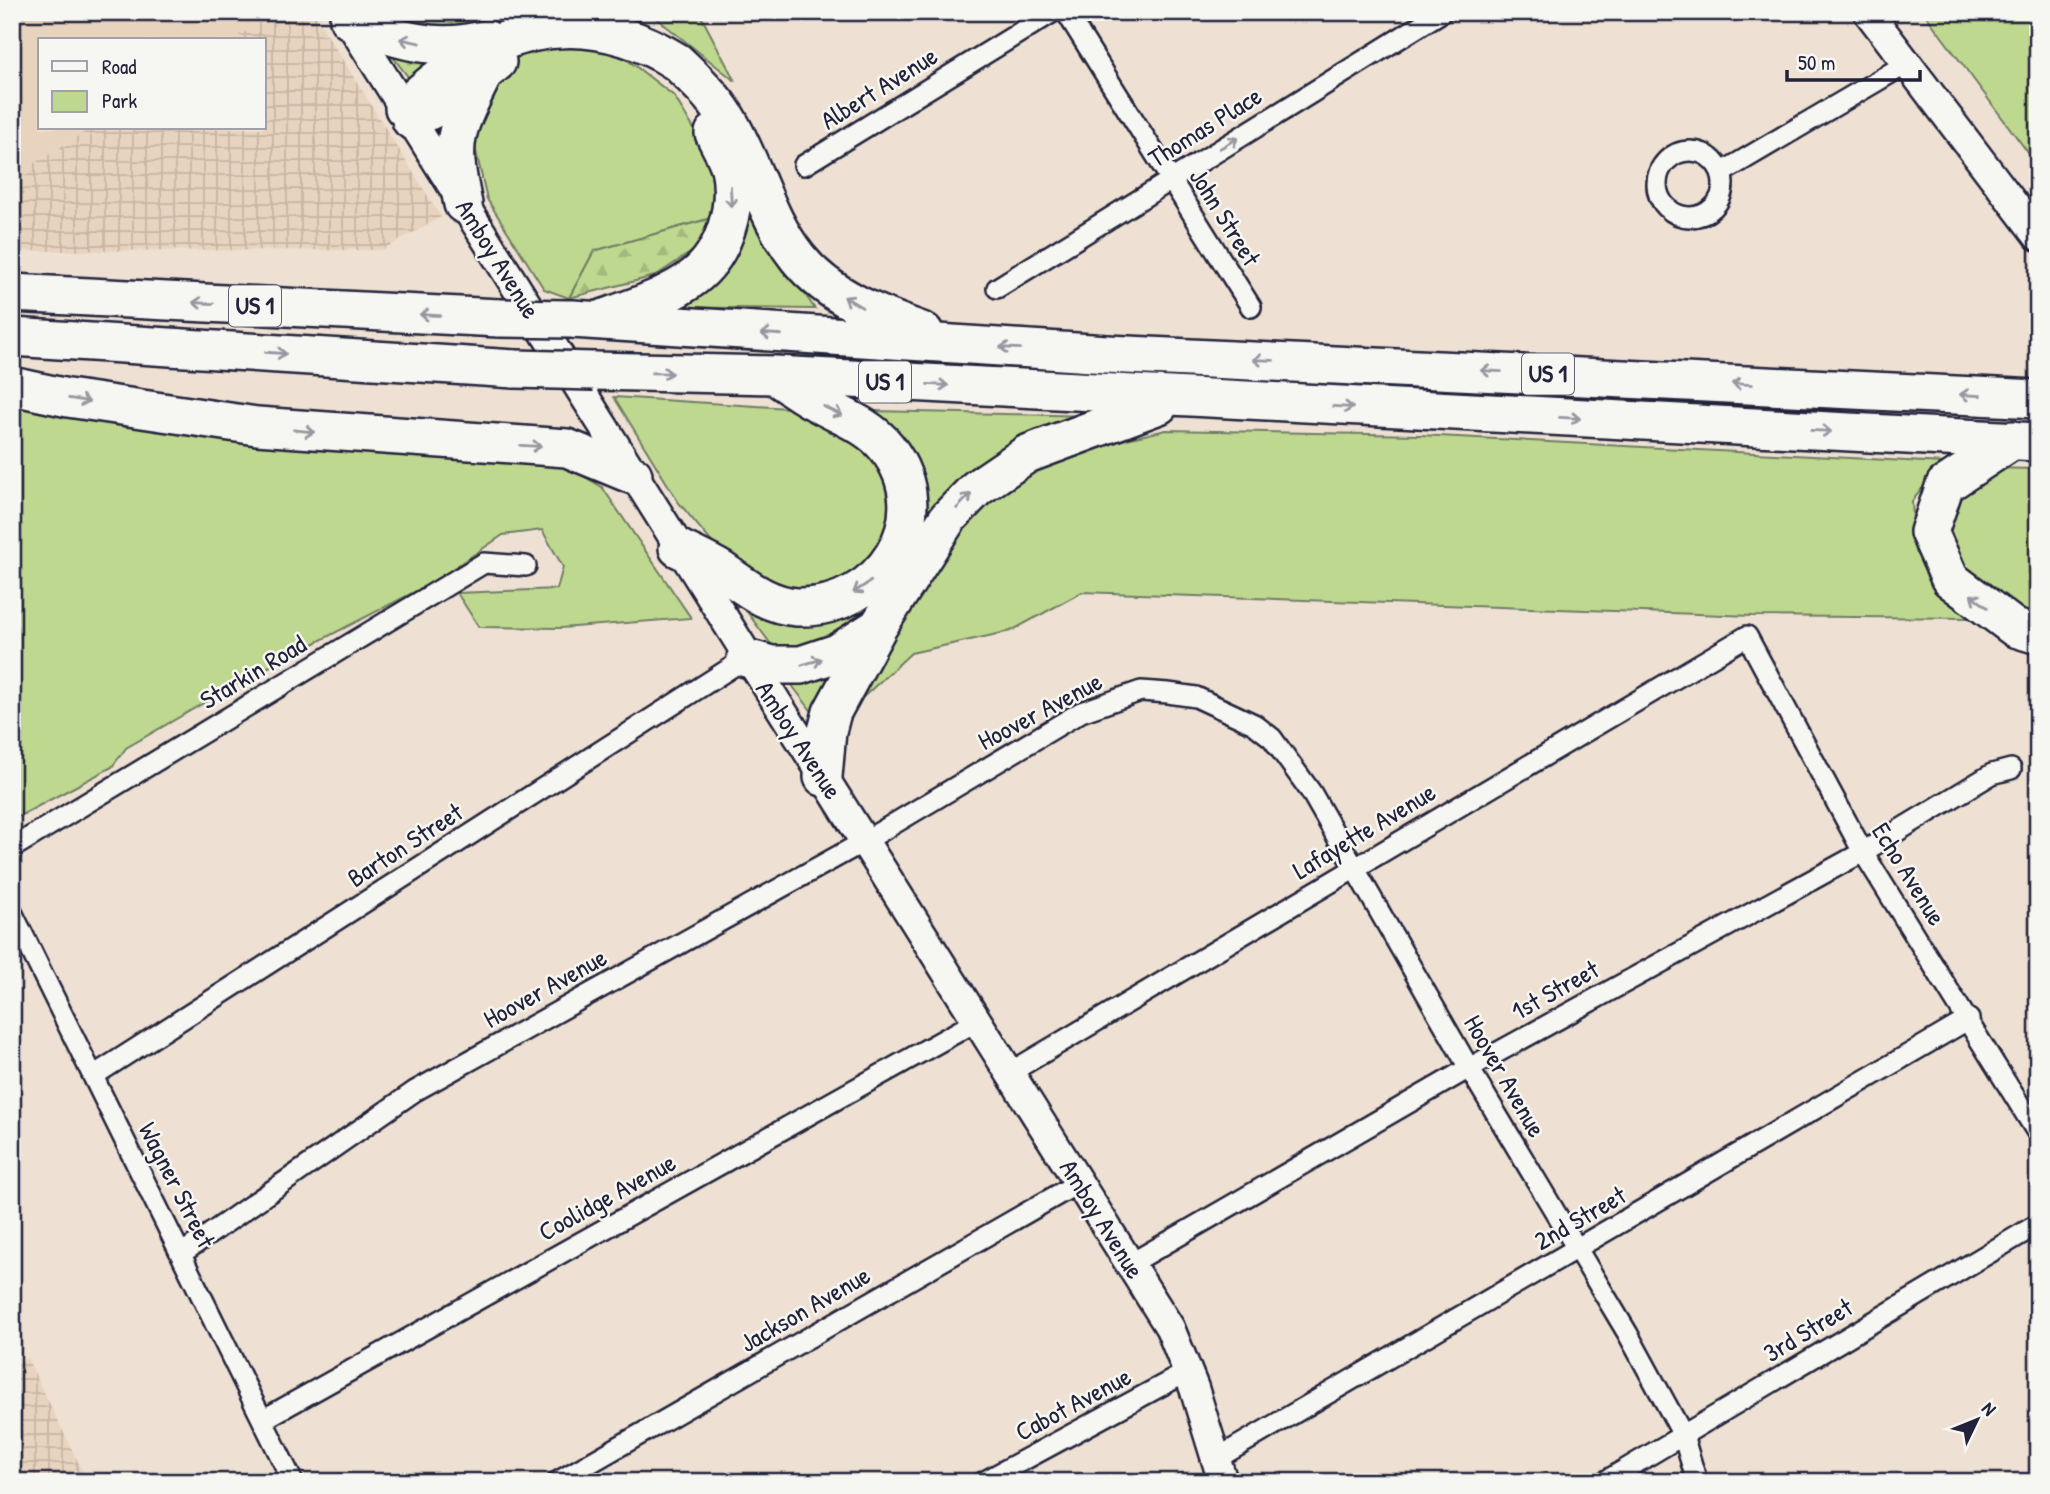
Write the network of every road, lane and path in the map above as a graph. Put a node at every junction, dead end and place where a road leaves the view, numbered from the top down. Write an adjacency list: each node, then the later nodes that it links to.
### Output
1 (1053, 12): 10 (street, Albert Avenue)
2 (1066, 12): 12 (street, John Street)
3 (1442, 12): 12 (street, Thomas Place, one-way to 3)
4 (1868, 12): 7 (street)
5 (346, 16): 6 (highway, one-way to 5); 9 (street, Amboy Avenue)
6 (500, 35): 9 (highway); 20 (highway, one-way to 6)
7 (1906, 64): 11 (street); 14 (street)
8 (484, 72): 9 (highway); 13 (highway); 18 (highway, one-way to 18)
9 (407, 114): 13 (street, Amboy Avenue)
10 (804, 165)
11 (1721, 173)
12 (1170, 178): 15 (street, Thomas Place); 17 (street, John Street)
13 (463, 204): 26 (street, Amboy Avenue)
14 (2038, 236)
15 (997, 288)
16 (12, 293): 18 (highway, US 1, one-way to 16, bridge)
17 (1251, 307)
18 (583, 321): 20 (highway, US 1, one-way to 18)
19 (12, 337): 21 (highway, US 1, one-way to 21, bridge)
20 (961, 345): 24 (highway, US 1, one-way to 20)
21 (775, 375): 23 (highway, US 1, one-way to 23); 27 (highway, one-way to 27)
22 (12, 386): 26 (highway, one-way to 26)
23 (1177, 398): 25 (highway, US 1, one-way to 25); 29 (highway, one-way to 23)
24 (2038, 399)
25 (2025, 441): 30 (highway, one-way to 25)
26 (633, 475): 27 (street, Amboy Avenue)
27 (678, 548): 32 (street, Amboy Avenue)
28 (526, 566): 36 (street, Starkin Road)
29 (878, 627): 32 (highway, one-way to 29); 34 (highway)
30 (2038, 635)
31 (1747, 636): 37 (street, Echo Avenue); 38 (street, Lafayette Avenue)
32 (746, 658): 34 (street, Amboy Avenue); 44 (street, Barton Street)
33 (2011, 769): 37 (street, 1st Street)
34 (823, 777): 35 (street, Amboy Avenue)
35 (865, 841): 38 (street, Hoover Avenue); 41 (street, Amboy Avenue); 49 (street, Hoover Avenue)
36 (12, 848)
37 (1863, 852): 40 (street, Echo Avenue); 42 (street, 1st Street)
38 (1354, 867): 42 (street, Hoover Avenue); 43 (street, Lafayette Avenue)
39 (12, 912): 44 (street, Wagner Street)
40 (1969, 1019): 45 (street, Echo Avenue); 48 (street, 2nd Street)
41 (977, 1021): 43 (street, Amboy Avenue); 52 (street, Coolidge Avenue)
42 (1469, 1068): 48 (street, Hoover Avenue); 50 (street, 1st Street)
43 (1009, 1073): 46 (street, Amboy Avenue)
44 (93, 1076): 49 (street, Wagner Street)
45 (2038, 1134)
46 (1080, 1182): 50 (street, Amboy Avenue); 56 (street, Jackson Avenue)
47 (2038, 1224): 53 (street, 3rd Street)
48 (1577, 1250): 53 (street, Hoover Avenue); 54 (street, 2nd Street)
49 (181, 1254): 52 (street, Wagner Street)
50 (1130, 1264): 51 (street, Amboy Avenue)
51 (1187, 1372): 54 (street, Amboy Avenue); 57 (street, Cabot Avenue)
52 (264, 1419): 55 (street, Wagner Street)
53 (1683, 1435): 58 (street, 3rd Street); 59 (street, Hoover Avenue)
54 (1219, 1471)
55 (293, 1482)
56 (557, 1482)
57 (983, 1482)
58 (1604, 1482)
59 (1697, 1482)

